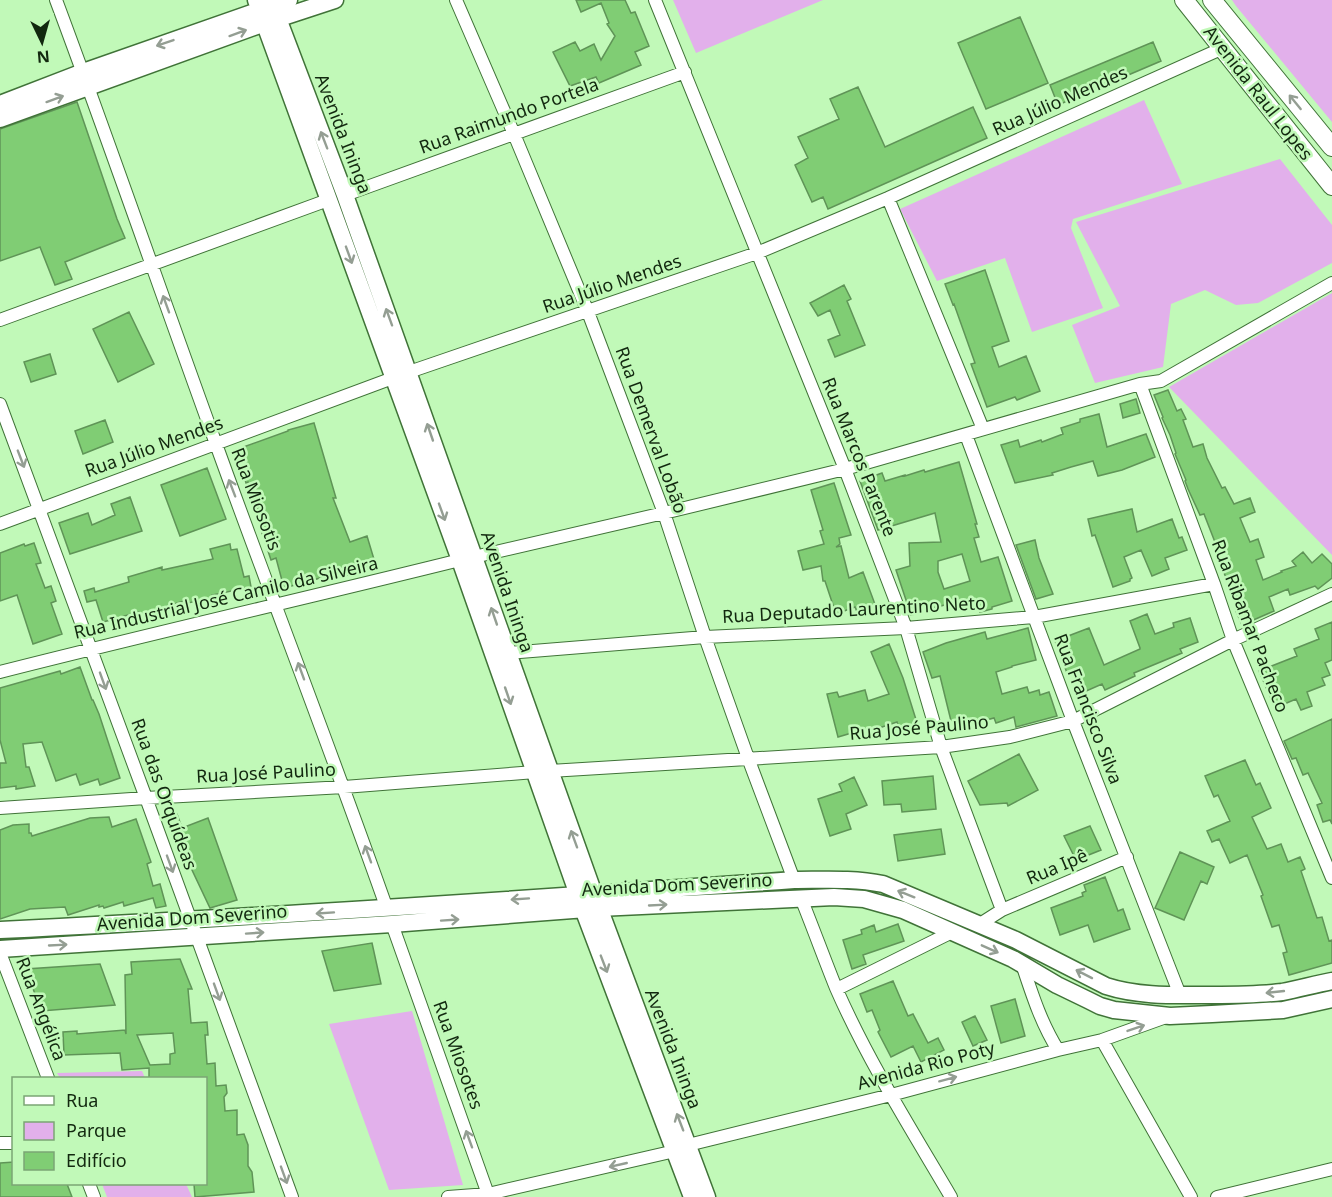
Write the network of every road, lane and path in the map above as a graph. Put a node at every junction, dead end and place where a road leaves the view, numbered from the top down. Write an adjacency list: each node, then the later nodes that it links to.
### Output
1 (56, 0): 10 (street, Rua Miosotis)
2 (335, 0): 7 (main road)
3 (456, 0): 13 (street, Rua Demerval Lobão)
4 (655, 0): 9 (street, Rua Marcos Parente)
5 (1184, 0): 8 (main road, Avenida Raul Lopes)
6 (1212, 0): 14 (main road, Avenida Raul Lopes, one-way to 6)
7 (270, 8): 10 (main road); 16 (main road, Avenida Ininga, one-way to 7); 18 (main road, Avenida Ininga)
8 (1223, 48): 15 (main road, Avenida Raul Lopes); 17 (street, Rua Júlio Mendes)
9 (685, 72): 13 (street, Rua Raimundo Portela); 19 (street, Rua Marcos Parente)
10 (86, 79): 11 (main road); 12 (main road, one-way to 10); 20 (street, Rua Miosotis)
11 (0, 104)
12 (0, 119)
13 (514, 134): 16 (street, Rua Raimundo Portela); 22 (street, Rua Demerval Lobão)
14 (1332, 147)
15 (1332, 186)
16 (345, 195): 24 (main road, Avenida Ininga, one-way to 16)
17 (888, 198): 19 (street, Rua Júlio Mendes); 27 (street)
18 (328, 200): 20 (street); 24 (main road, Avenida Ininga, one-way to 24)
19 (757, 253): 22 (street, Rua Júlio Mendes); 30 (street, Rua Marcos Parente)
20 (152, 265): 23 (street); 29 (street, Rua Miosotis, one-way to 20)
21 (1332, 283): 25 (street, Rua Industrial José Camilo da Silveira)
22 (588, 312): 24 (street, Rua Júlio Mendes); 32 (street, Rua Demerval Lobão)
23 (0, 320)
24 (401, 375): 29 (street, Rua Júlio Mendes); 34 (main road, Avenida Ininga)
25 (1140, 384): 27 (street, Rua Industrial José Camilo da Silveira); 35 (street, Rua Ribamar Pacheco)
26 (0, 404): 31 (street, Rua das Orquídeas, one-way to 31)
27 (983, 429): 28 (street, Rua Industrial José Camilo da Silveira)
28 (966, 435): 30 (street, Rua Industrial José Camilo da Silveira); 38 (street, Rua Francisco Silva)
29 (216, 444): 31 (street, Rua Júlio Mendes); 37 (street, Rua Miosotis, one-way to 29)
30 (845, 469): 32 (street, Rua Industrial José Camilo da Silveira); 39 (street, Rua Marcos Parente)
31 (39, 509): 33 (street, Rua Júlio Mendes); 42 (street, Rua das Orquídeas)
32 (664, 513): 34 (street, Rua Industrial José Camilo da Silveira); 40 (street, Rua Demerval Lobão)
33 (0, 524)
34 (467, 558): 37 (street, Rua Industrial José Camilo da Silveira); 43 (main road, Avenida Ininga)
35 (1214, 584): 38 (street, Rua Deputado Laurentino Neto); 41 (street, Rua Ribamar Pacheco)
36 (1332, 594): 41 (street, Rua José Paulino)
37 (276, 605): 42 (street, Rua Industrial José Camilo da Silveira); 49 (street, Rua Miosotis, one-way to 37)
38 (1034, 617): 39 (street, Rua Deputado Laurentino Neto); 45 (street, Rua Francisco Silva)
39 (906, 628): 40 (street, Rua Deputado Laurentino Neto); 46 (street, Rua Marcos Parente)
40 (705, 637): 43 (street, Rua Deputado Laurentino Neto); 47 (street, Rua Demerval Lobão)
41 (1233, 640): 45 (street, Rua José Paulino); 53 (street, Rua Ribamar Pacheco)
42 (91, 648): 44 (street, Rua Industrial José Camilo da Silveira); 50 (street, Rua das Orquídeas, one-way to 50)
43 (501, 655): 48 (main road, Avenida Ininga)
44 (0, 672)
45 (1073, 721): 46 (street, Rua José Paulino); 52 (street, Rua Francisco Silva)
46 (941, 747): 47 (street, Rua José Paulino); 57 (street, Rua Marcos Parente)
47 (748, 758): 48 (street, Rua José Paulino); 54 (street, Rua Demerval Lobão)
48 (542, 772): 49 (street, Rua José Paulino); 56 (main road, Avenida Ininga)
49 (344, 787): 50 (street, Rua José Paulino); 58 (street, Rua Miosotis, one-way to 49)
50 (146, 798): 51 (street, Rua José Paulino); 60 (street, Rua das Orquídeas, one-way to 60)
51 (0, 808)
52 (1127, 857): 57 (street, Rua Ipê); 67 (street, Rua Francisco Silva)
53 (1332, 878)
54 (794, 880): 56 (main road, Avenida Dom Severino); 59 (main road, Avenida Dom Severino, one-way to 54)
55 (801, 898): 56 (main road, Avenida Dom Severino, one-way to 55); 62 (main road, Avenida Dom Severino); 66 (street)
56 (589, 902): 58 (main road, Avenida Dom Severino); 74 (main road, Avenida Ininga)
57 (1002, 910): 59 (street)
58 (390, 917): 60 (main road, Avenida Dom Severino); 76 (street, Rua Miosotes, one-way to 58)
59 (980, 924): 67 (main road, Avenida Dom Severino, one-way to 59)
60 (194, 929): 61 (main road, Avenida Dom Severino); 63 (main road, Avenida Dom Severino, one-way to 60); 77 (street, Rua das Orquídeas, one-way to 77)
61 (0, 930)
62 (952, 932): 64 (main road, Avenida Dom Severino, one-way to 64); 66 (street)
63 (0, 951): 72 (street, Rua Angélica)
64 (1022, 964): 69 (main road, Avenida Dom Severino); 71 (street)
65 (1332, 981): 67 (main road, Avenida Dom Severino, one-way to 67)
66 (837, 989): 73 (street)
67 (1180, 995)
68 (1332, 999): 69 (main road, Avenida Dom Severino)
69 (1170, 1016): 70 (street, Avenida Rio Poty, one-way to 69)
70 (1102, 1040): 71 (street, Avenida Rio Poty); 82 (street)
71 (1058, 1050): 73 (street, Avenida Rio Poty, one-way to 71)
72 (48, 1077)
73 (891, 1095): 74 (street, Avenida Rio Poty); 81 (street)
74 (682, 1148): 76 (street, Avenida Rio Poty, one-way to 76); 79 (main road, Avenida Ininga); 80 (main road, Avenida Ininga)
75 (1332, 1169): 83 (street)
76 (489, 1196): 78 (street, Avenida Rio Poty)
77 (292, 1197)
78 (448, 1197)
79 (692, 1197)
80 (707, 1197)
81 (951, 1197)
82 (1191, 1197)
83 (1217, 1197)

